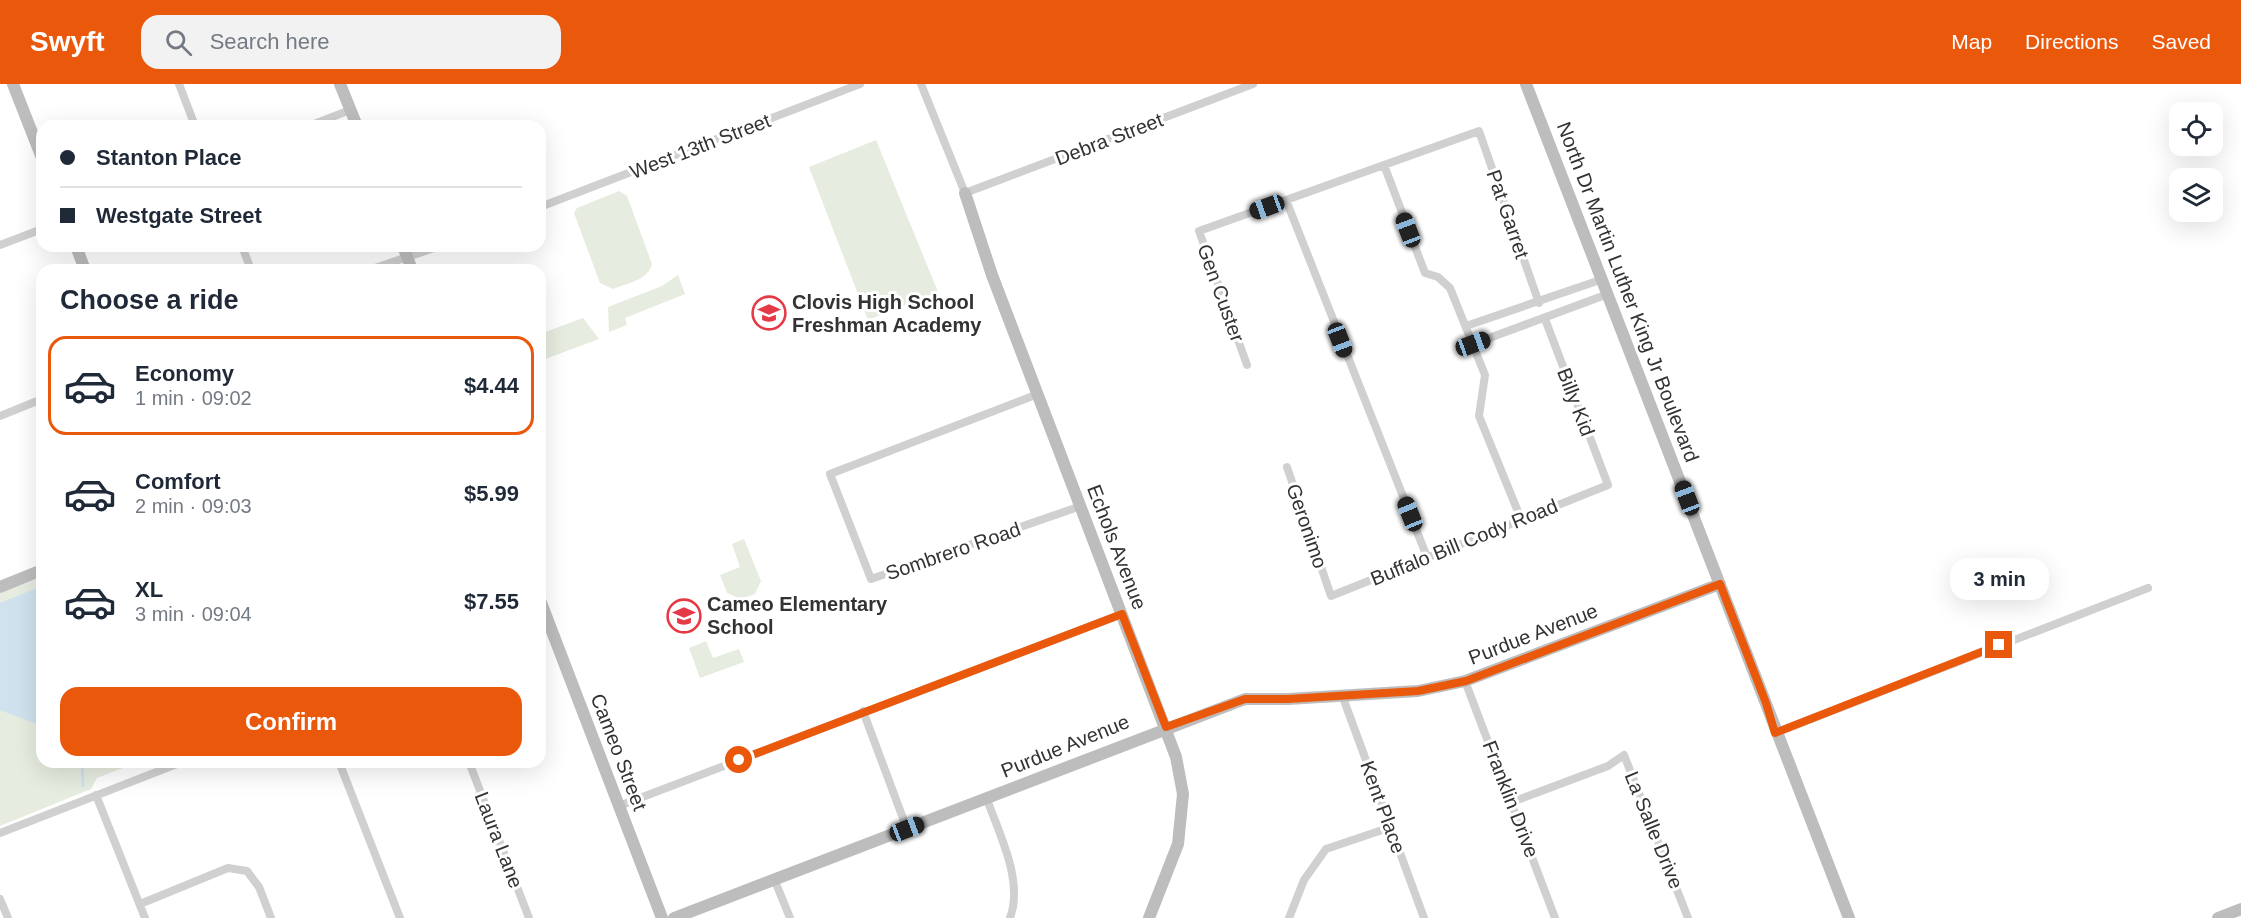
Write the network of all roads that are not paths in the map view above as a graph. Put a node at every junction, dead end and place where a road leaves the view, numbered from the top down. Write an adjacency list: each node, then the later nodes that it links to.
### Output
1 (13, 84): 12 (street)
2 (179, 84): 9 (street)
3 (340, 84): 8 (street)
4 (860, 84): 16 (street, West 13th Street)
5 (921, 84): 14 (street)
6 (1526, 84): 21 (street, North Dr Martin Luther King Jr Boulevard)
7 (1249, 85): 14 (street, Debra Street)
8 (350, 110): 10 (street); 11 (street)
9 (193, 120)
10 (324, 120)
11 (354, 120)
12 (36, 143)
13 (1384, 165): 15 (street); 23 (street, Pat Garret); 25 (street)
14 (965, 194): 28 (street, Echols Avenue)
15 (1286, 200): 27 (street, Gen Custer); 35 (street)
16 (546, 205)
17 (36, 231): 18 (street)
18 (0, 245)
19 (430, 252): 20 (street)
20 (410, 264)
21 (1603, 279): 22 (street, North Dr Martin Luther King Jr Boulevard); 23 (street)
22 (1608, 294): 24 (street); 37 (street, North Dr Martin Luther King Jr Boulevard)
23 (1539, 303): 25 (street)
24 (1545, 319): 26 (street); 32 (street, Billy Kid)
25 (1466, 326): 26 (street)
26 (1473, 344): 34 (street)
27 (1247, 365)
28 (1038, 394): 33 (street, Echols Avenue); 33 (street, Sombrero Road)
29 (36, 401): 30 (street)
30 (0, 416)
31 (1287, 467): 39 (street, Geronimo)
32 (1608, 485): 34 (street, Buffalo Bill Cody Road)
33 (1080, 506): 41 (street, Echols Avenue)
34 (1521, 519): 35 (street, Buffalo Bill Cody Road)
35 (1427, 557): 39 (street, Buffalo Bill Cody Road)
36 (36, 572): 38 (street)
37 (1720, 584): 43 (street, Purdue Avenue); 47 (street, North Dr Martin Luther King Jr Boulevard)
38 (0, 586)
39 (1327, 586)
40 (2148, 588): 47 (street)
41 (1122, 614): 45 (street); 46 (street, Echols Avenue)
42 (546, 632): 54 (street, Cameo Street)
43 (1466, 681): 44 (street, Purdue Avenue); 53 (street, Franklin Drive)
44 (1342, 695): 46 (street, Purdue Avenue); 55 (street, Kent Place)
45 (863, 711): 54 (street); 56 (street)
46 (1166, 727): 52 (street, Purdue Avenue); 71 (street, Echols Avenue)
47 (1775, 733): 76 (street, North Dr Martin Luther King Jr Boulevard)
48 (166, 768): 51 (street)
49 (341, 768): 65 (street)
50 (471, 768): 66 (street, Laura Lane)
51 (96, 795): 57 (street); 60 (street)
52 (987, 799): 56 (street, Purdue Avenue); 70 (street)
53 (1512, 802): 74 (street, Franklin Drive); 75 (street, La Salle Drive)
54 (619, 807): 67 (street, Cameo Street)
55 (1391, 828): 72 (street); 73 (street, Kent Place)
56 (907, 829): 58 (street, Purdue Avenue)
57 (0, 833)
58 (775, 880): 68 (street, Purdue Avenue); 69 (street)
59 (0, 899): 62 (street)
60 (140, 904): 63 (street); 64 (street)
61 (2241, 909): 77 (street)
62 (8, 918)
63 (145, 918)
64 (271, 918)
65 (400, 918)
66 (529, 918)
67 (662, 918)
68 (674, 918)
69 (790, 918)
70 (1010, 918)
71 (1149, 918)
72 (1288, 918)
73 (1424, 918)
74 (1555, 918)
75 (1688, 918)
76 (1849, 918)
77 (2218, 918)

